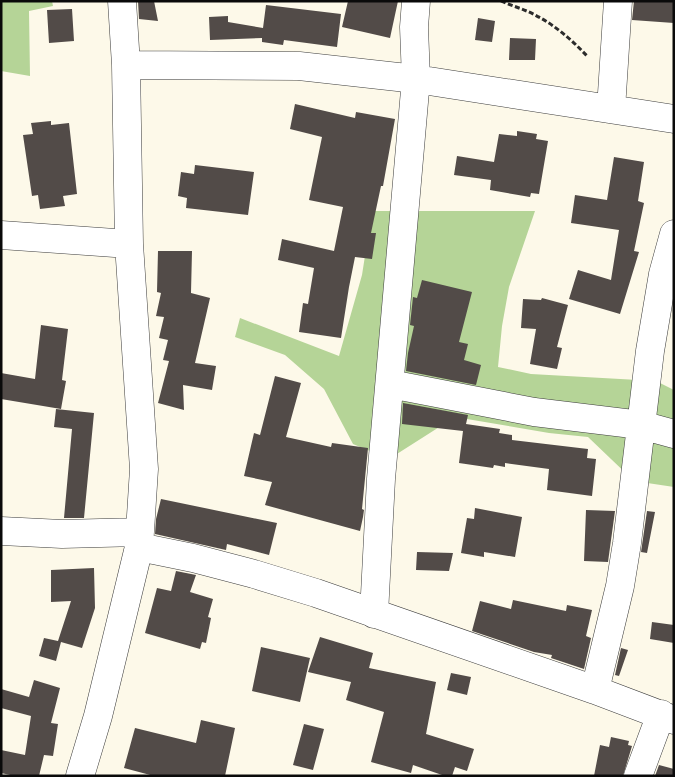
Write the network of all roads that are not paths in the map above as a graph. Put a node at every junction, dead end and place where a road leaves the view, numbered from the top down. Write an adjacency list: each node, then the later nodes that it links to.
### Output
1 (122, 1): 4 (street)
2 (416, 1): 5 (street)
3 (618, 1): 6 (street)
4 (126, 65): 5 (street); 10 (street)
5 (416, 79): 6 (street); 11 (street)
6 (611, 109): 7 (street)
7 (674, 119)
8 (674, 234): 12 (street)
9 (1, 235): 10 (street)
10 (129, 244): 15 (street)
11 (390, 384): 12 (street); 16 (street)
12 (641, 425): 13 (street); 17 (street)
13 (674, 434)
14 (1, 531): 15 (street)
15 (139, 539): 16 (street); 19 (street)
16 (374, 614): 17 (street)
17 (595, 690): 18 (street)
18 (667, 717): 20 (street)
19 (80, 776)
20 (638, 776)

